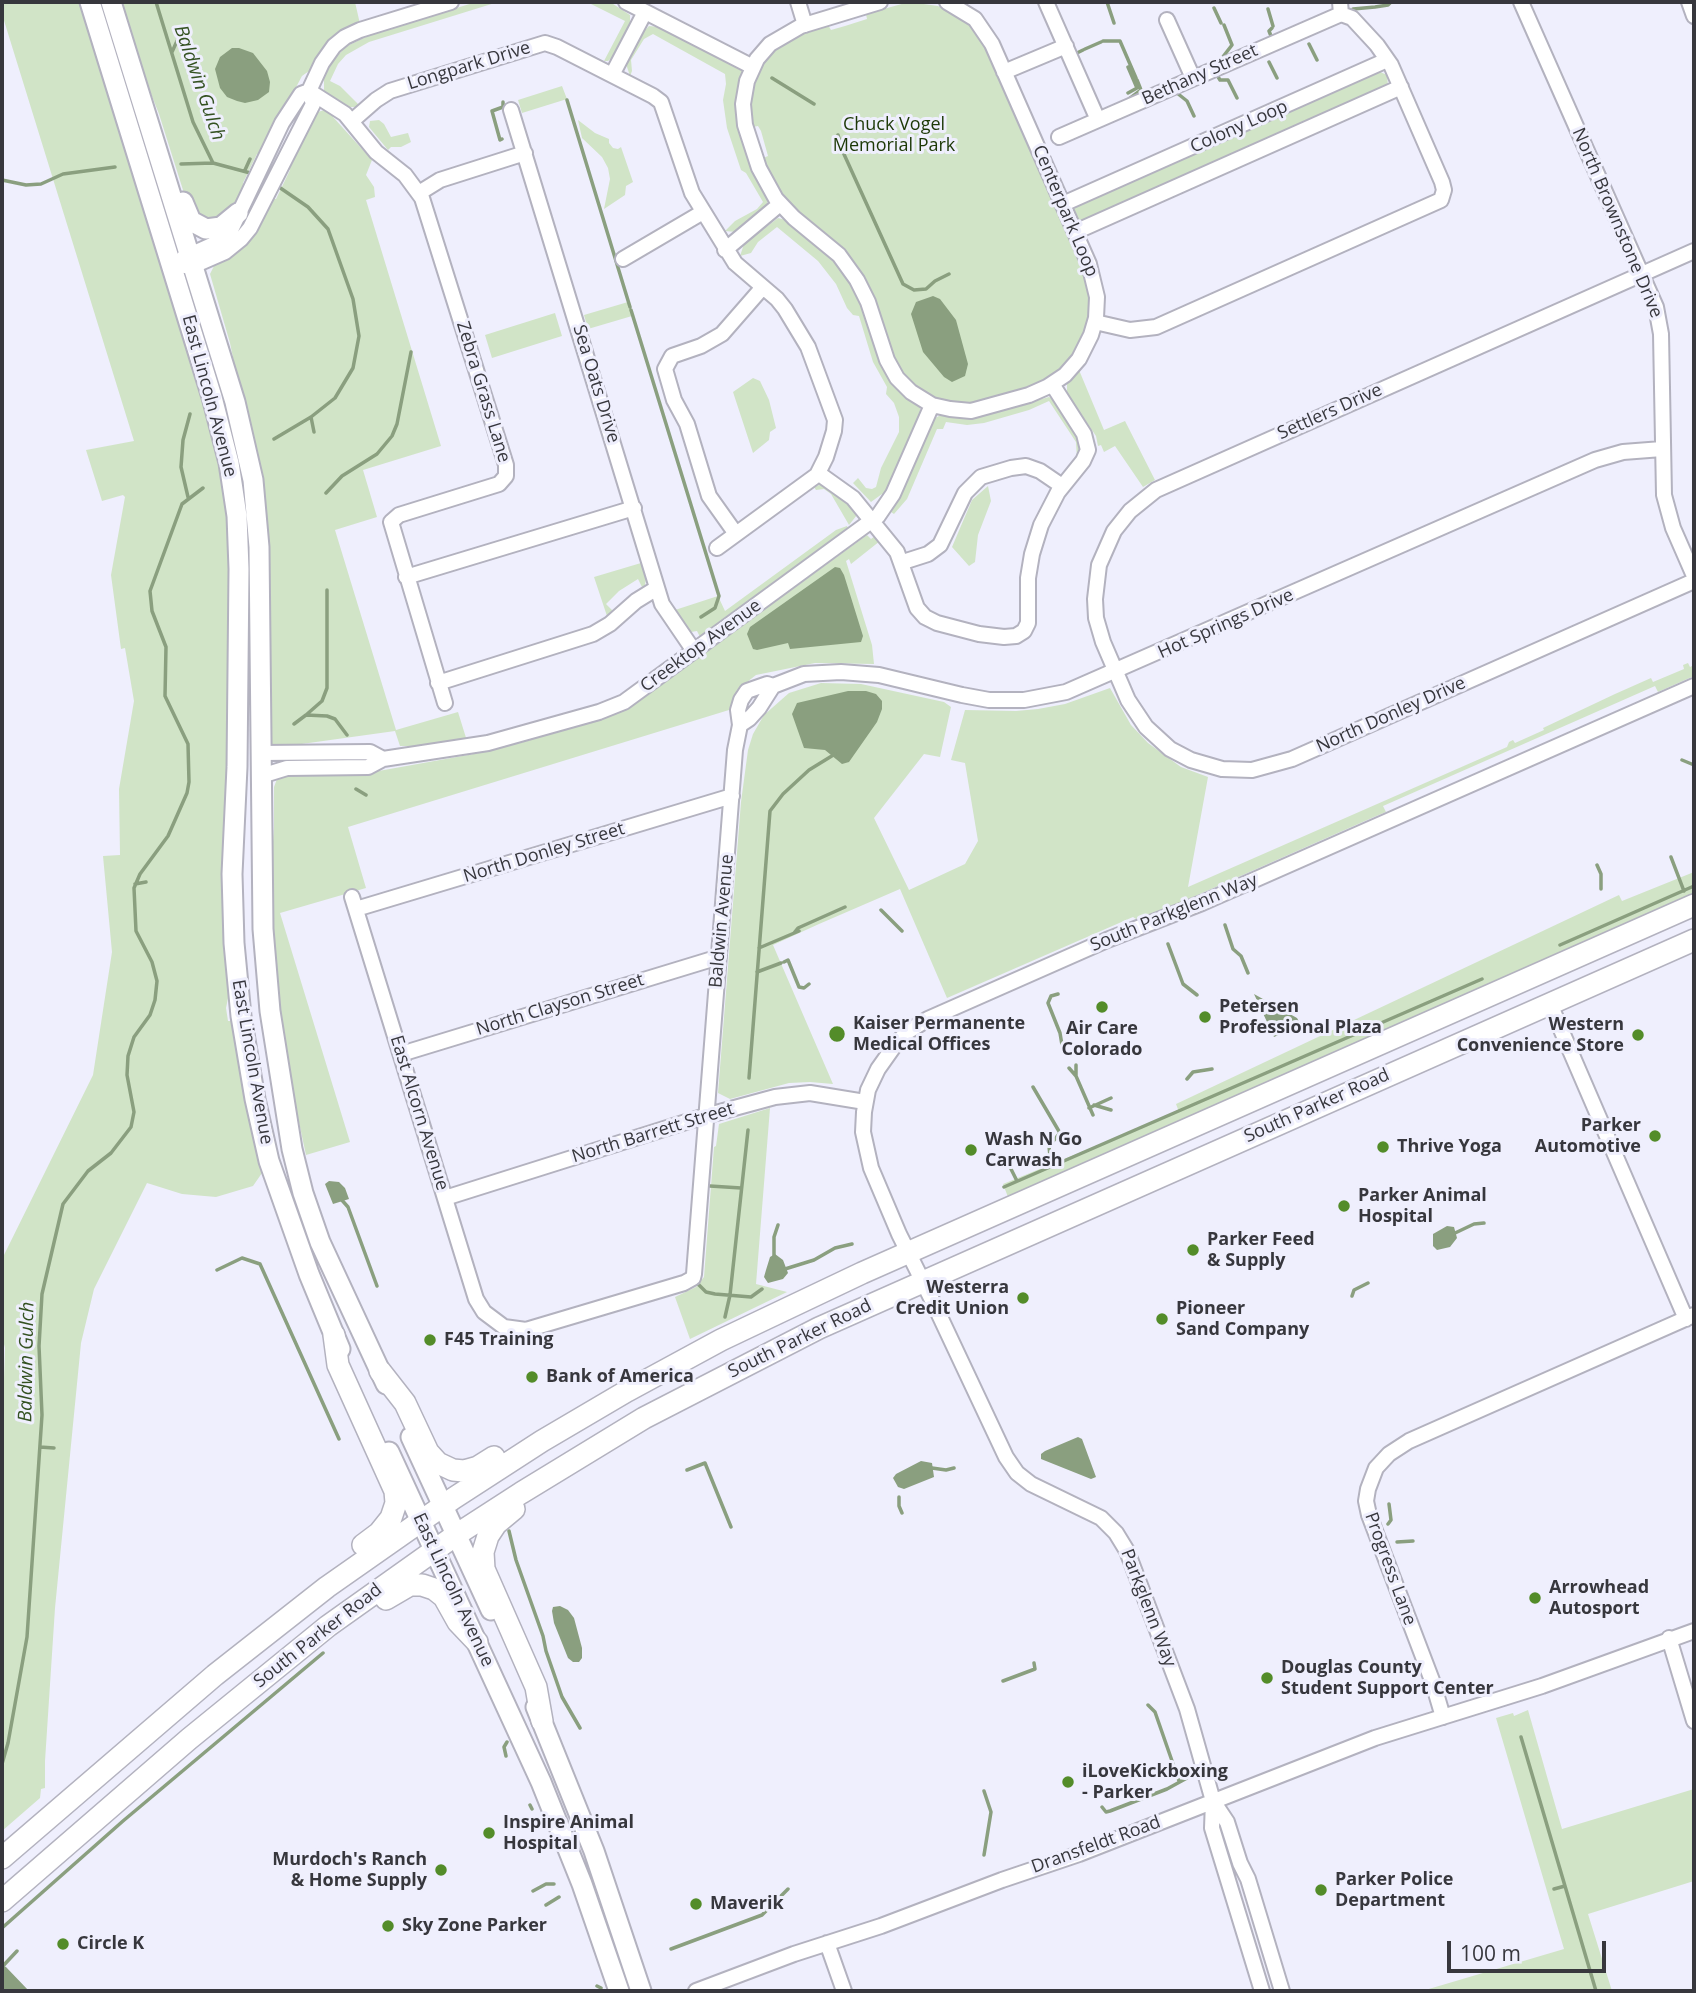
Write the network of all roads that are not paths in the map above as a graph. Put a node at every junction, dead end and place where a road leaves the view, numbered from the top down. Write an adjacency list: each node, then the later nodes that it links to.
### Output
1 (90, 2): 40 (main road, East Lincoln Avenue)
2 (111, 2): 28 (main road, East Lincoln Avenue)
3 (451, 2): 23 (street)
4 (626, 2): 12 (street)
5 (798, 2): 15 (street)
6 (880, 2): 15 (street, Centerpark Loop)
7 (947, 2): 19 (street, Centerpark Loop)
8 (1046, 2): 16 (street)
9 (1521, 2): 41 (street, North Brownstone Drive)
10 (1689, 2): 13 (street)
11 (1341, 8): 17 (street); 21 (street, Bethany Street)
12 (645, 12): 18 (street); 20 (street)
13 (1694, 16)
14 (1167, 20): 21 (street)
15 (805, 24): 18 (street, Centerpark Loop)
16 (1066, 46): 19 (street); 25 (street)
17 (1387, 60): 22 (street); 32 (street, Colony Loop)
18 (752, 66): 31 (street, Centerpark Loop)
19 (1004, 72): 32 (street, Centerpark Loop)
20 (612, 75): 26 (street, Longpark Drive); 33 (street, Longpark Drive)
21 (1193, 78): 25 (street, Bethany Street)
22 (1401, 87): 35 (street, Colony Loop); 43 (street)
23 (309, 91): 26 (street, Zebra Grass Lane); 34 (street); 38 (street)
24 (511, 110): 29 (street, Sea Oats Drive)
25 (1098, 120): 27 (street, Bethany Street)
26 (352, 121): 30 (street, Zebra Grass Lane)
27 (1059, 137)
28 (156, 146): 34 (main road); 38 (main road, East Lincoln Avenue)
29 (524, 153): 30 (street); 49 (street, Sea Oats Drive)
30 (419, 193): 54 (street, Zebra Grass Lane)
31 (780, 204): 36 (street); 45 (street, Centerpark Loop)
32 (1063, 204): 35 (street, Centerpark Loop)
33 (703, 212): 36 (street, Longpark Drive); 39 (street)
34 (238, 214): 38 (street)
35 (1075, 232): 43 (street, Centerpark Loop)
36 (725, 250): 42 (street, Longpark Drive)
37 (1694, 251): 41 (street, Settlers Drive)
38 (191, 259): 40 (street); 63 (main road, East Lincoln Avenue)
39 (623, 259)
40 (172, 266): 80 (main road, East Lincoln Avenue)
41 (1642, 274): 46 (street, North Brownstone Drive); 58 (street, Settlers Drive)
42 (763, 287): 47 (street, Longpark Drive); 51 (street)
43 (1096, 322): 44 (street, Centerpark Loop)
44 (1052, 384): 45 (street, Centerpark Loop); 48 (street)
45 (932, 405): 50 (street, Creektop Avenue)
46 (1662, 449): 55 (street, North Brownstone Drive); 58 (street, Hot Springs Drive)
47 (818, 473): 50 (street); 51 (street)
48 (1062, 486): 53 (street); 53 (street)
49 (634, 508): 54 (street); 56 (street, Sea Oats Drive)
50 (872, 521): 53 (street); 57 (street, Creektop Avenue)
51 (736, 534): 52 (street)
52 (717, 548)
53 (903, 562)
54 (406, 578): 59 (street, Zebra Grass Lane)
55 (1694, 579): 58 (street, North Donley Drive)
56 (657, 588): 57 (street, Sea Oats Drive); 59 (street)
57 (694, 651): 64 (street, Creektop Avenue)
58 (1116, 672): 62 (street, Hot Springs Drive)
59 (438, 682): 61 (street, Zebra Grass Lane)
60 (1694, 686): 73 (street, South Parkglenn Way)
61 (445, 704)
62 (740, 725): 66 (street, Baldwin Avenue)
63 (261, 753): 64 (street, Creektop Avenue); 65 (main road, East Lincoln Avenue)
64 (383, 759): 65 (street, Creektop Avenue)
65 (261, 776): 81 (main road, East Lincoln Avenue)
66 (732, 796): 67 (street, North Donley Street); 70 (street, Baldwin Avenue)
67 (354, 903): 72 (street, East Alcorn Avenue)
68 (1694, 905): 76 (highway, South Parker Road)
69 (1694, 940): 71 (highway, South Parker Road)
70 (719, 957): 72 (street, North Clayson Street); 74 (street, Baldwin Avenue)
71 (1550, 1003): 77 (highway, South Parker Road); 78 (street)
72 (401, 1054): 75 (street, East Alcorn Avenue)
73 (865, 1102): 74 (street, North Barrett Street); 76 (street, South Parkglenn Way)
74 (705, 1116): 75 (street, North Barrett Street); 79 (street, Baldwin Avenue)
75 (445, 1198): 79 (street, East Alcorn Avenue)
76 (908, 1252): 77 (street, South Parkglenn Way); 82 (highway, South Parker Road)
77 (923, 1281): 83 (highway, South Parker Road); 96 (street, Parkglenn Way)
78 (1690, 1317): 93 (street, Progress Lane)
79 (496, 1323)
80 (334, 1335): 85 (main road, East Lincoln Avenue); 88 (highway)
81 (380, 1371): 82 (highway); 84 (main road, East Lincoln Avenue)
82 (626, 1391): 84 (highway, South Parker Road)
83 (521, 1493): 86 (highway, South Parker Road); 94 (highway)
84 (442, 1505): 85 (highway, South Parker Road); 86 (main road, East Lincoln Avenue)
85 (420, 1520): 87 (main road, East Lincoln Avenue); 88 (highway, South Parker Road)
86 (456, 1535): 87 (highway, South Parker Road); 94 (main road, East Lincoln Avenue)
87 (434, 1550): 91 (main road, East Lincoln Avenue); 92 (highway, South Parker Road)
88 (327, 1587): 97 (highway, South Parker Road)
89 (1694, 1631): 90 (street, Dransfeldt Road)
90 (1669, 1638): 93 (street, Dransfeldt Road); 95 (street)
91 (477, 1642): 92 (highway); 100 (main road, East Lincoln Avenue)
92 (244, 1693): 98 (highway, South Parker Road)
93 (1443, 1717): 96 (street, Dransfeldt Road)
94 (542, 1721): 101 (main road, East Lincoln Avenue)
95 (1694, 1721)
96 (1213, 1801): 99 (street, Dransfeldt Road); 104 (street); 105 (street)
97 (2, 1858)
98 (2, 1900)
99 (827, 1943): 102 (street, Dransfeldt Road); 103 (street)
100 (619, 1991)
101 (641, 1991)
102 (696, 1991)
103 (844, 1991)
104 (1262, 1991)
105 (1282, 1991)

